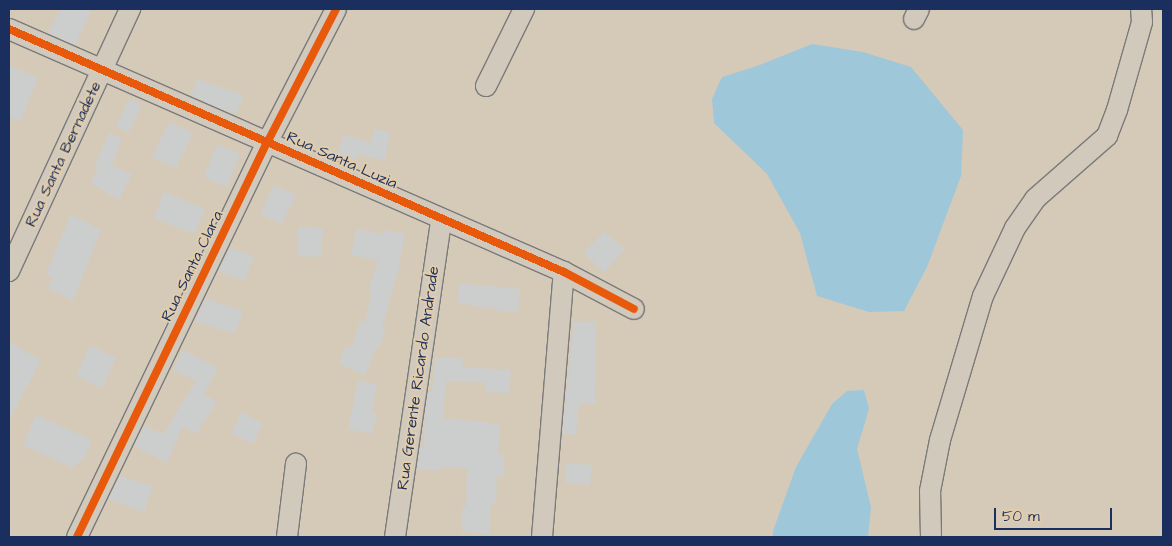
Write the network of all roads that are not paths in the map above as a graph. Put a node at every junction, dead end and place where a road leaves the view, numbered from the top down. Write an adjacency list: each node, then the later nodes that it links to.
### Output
1 (130, 9): 6 (street, Rua Santa Bernadete)
2 (336, 9): 8 (street, Rua Santa Clara)
3 (524, 9): 7 (street)
4 (1141, 9): 18 (street)
5 (9, 30): 6 (street, Rua Santa Luzia)
6 (102, 70): 8 (street, Rua Santa Luzia); 10 (street, Rua Santa Bernadete)
7 (486, 86)
8 (268, 141): 9 (street, Rua Santa Luzia); 14 (street, Rua Santa Clara)
9 (441, 220): 11 (street, Rua Santa Luzia); 16 (street, Rua Gerente Ricardo Andrade)
10 (9, 271)
11 (564, 272): 12 (street, Rua Santa Luzia); 17 (street)
12 (634, 309)
13 (296, 464): 15 (street)
14 (77, 537)
15 (287, 537)
16 (395, 537)
17 (542, 537)
18 (931, 537)

